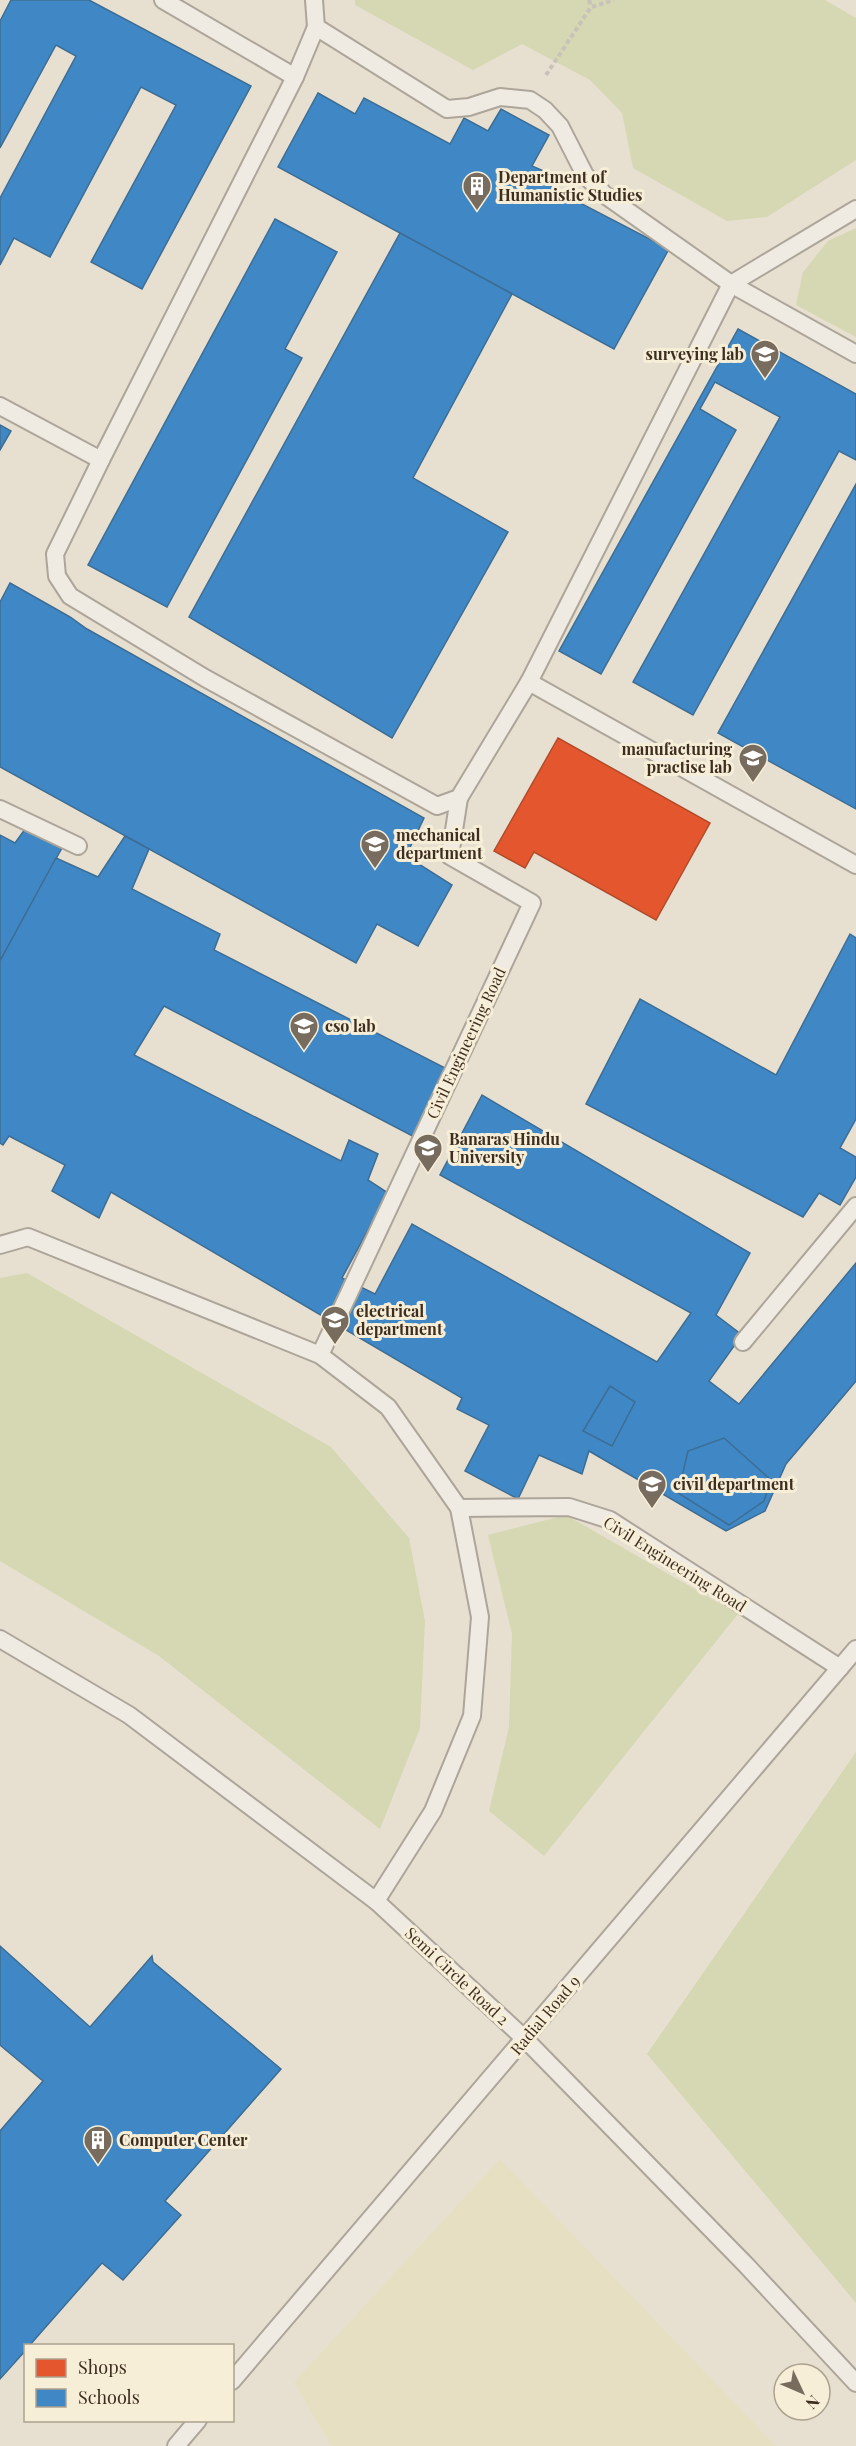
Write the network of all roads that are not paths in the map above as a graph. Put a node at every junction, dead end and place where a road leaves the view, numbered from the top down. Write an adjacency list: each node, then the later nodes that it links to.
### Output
1 (163, 0): 4 (lane)
2 (314, 0): 3 (lane)
3 (316, 27): 4 (lane); 6 (lane)
4 (295, 77): 9 (lane)
5 (856, 208): 6 (lane)
6 (732, 284): 7 (lane); 10 (lane)
7 (856, 354)
8 (0, 406): 9 (lane)
9 (101, 460): 11 (lane)
10 (529, 682): 11 (lane); 14 (lane)
11 (459, 798): 18 (lane, Civil Engineering Road)
12 (0, 809): 13 (lane)
13 (78, 846)
14 (856, 865)
15 (856, 1206): 17 (lane)
16 (0, 1245): 18 (lane)
17 (743, 1342)
18 (320, 1355): 19 (lane)
19 (459, 1508): 22 (lane, Civil Engineering Road); 23 (lane)
20 (0, 1639): 23 (lane, Semi Circle Road 2)
21 (856, 1649): 22 (lane, Radial Road 9)
22 (840, 1668): 24 (lane, Radial Road 9)
23 (376, 1901): 24 (lane, Semi Circle Road 2)
24 (525, 2039): 25 (lane, Radial Road 9); 26 (lane, Semi Circle Road 2)
25 (234, 2379)
26 (856, 2383)
27 (197, 2422): 28 (lane)
28 (176, 2446)

